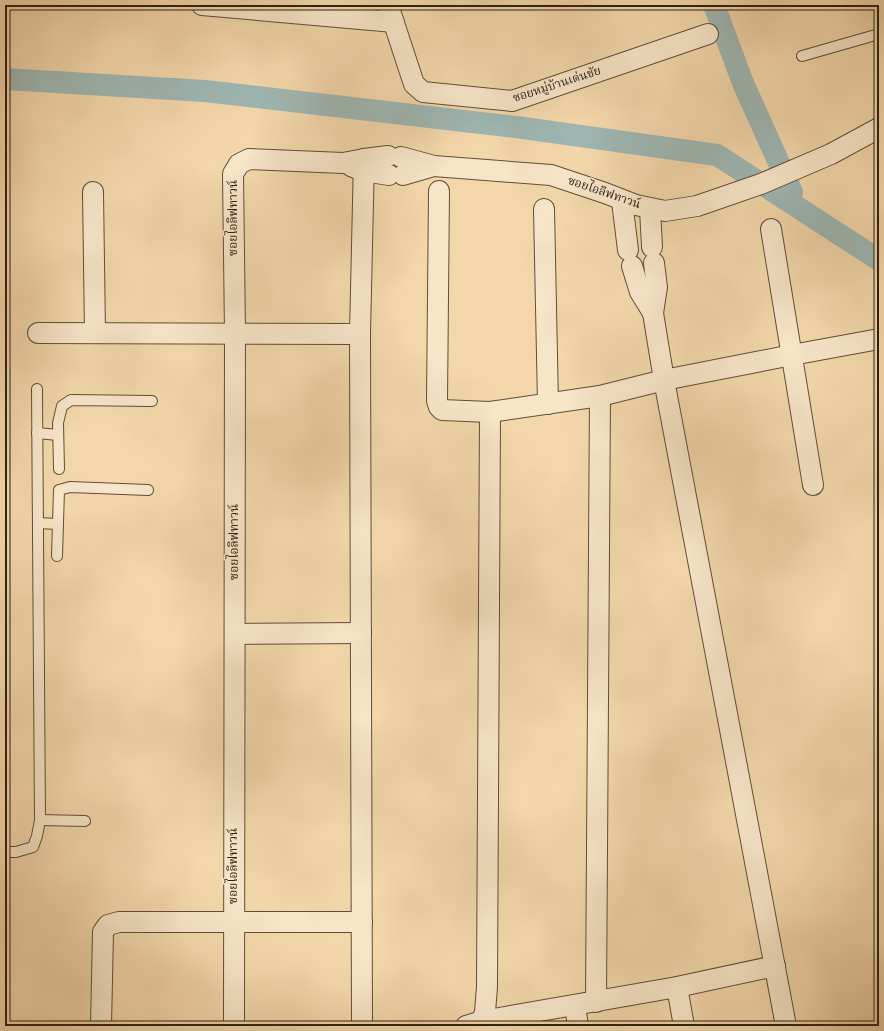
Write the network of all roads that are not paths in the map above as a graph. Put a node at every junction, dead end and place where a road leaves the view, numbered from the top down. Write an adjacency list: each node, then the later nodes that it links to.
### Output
1 (202, 5): 2 (street)
2 (390, 9): 3 (street, ซอยหมู่บ้านเด่นชัย)
3 (708, 34)
4 (879, 34): 5 (lane)
5 (802, 56)
6 (879, 128): 11 (street, ซอยไอลีฟทาวน์)
7 (364, 165): 10 (street, ซอยไอลีฟทาวน์); 17 (street, ซอยไอลีฟทาวน์); 18 (street)
8 (439, 191): 26 (street)
9 (93, 192): 16 (street)
10 (622, 201): 11 (street, ซอยไอลีฟทาวน์); 14 (street)
11 (650, 208): 14 (street)
12 (544, 209): 25 (street)
13 (771, 229): 20 (street)
14 (653, 312): 21 (street)
15 (38, 333): 16 (street)
16 (94, 333): 17 (street)
17 (235, 333): 18 (street); 36 (street, ซอยไอลีฟทาวน์)
18 (360, 334): 35 (street)
19 (879, 339): 20 (street)
20 (792, 355): 21 (street); 30 (street)
21 (664, 380): 23 (street); 42 (street)
22 (37, 389): 27 (lane)
23 (600, 396): 25 (street); 44 (street)
24 (152, 401): 28 (lane)
25 (548, 404): 26 (street)
26 (490, 412): 46 (street)
27 (37, 433): 28 (lane); 32 (lane)
28 (58, 435): 29 (lane)
29 (59, 469)
30 (813, 485)
31 (148, 490): 33 (lane)
32 (38, 523): 33 (lane); 37 (lane)
33 (57, 524): 34 (lane)
34 (57, 556)
35 (361, 633): 36 (street); 41 (street)
36 (235, 634): 40 (street, ซอยไอลีฟทาวน์)
37 (40, 820): 38 (lane); 39 (lane)
38 (85, 821)
39 (5, 852)
40 (234, 922): 41 (street); 47 (street); 48 (street, ซอยไอลีฟทาวน์)
41 (362, 922): 49 (street)
42 (775, 966): 43 (street); 52 (street)
43 (677, 987): 44 (street); 51 (street)
44 (596, 1002): 45 (street)
45 (574, 1006): 46 (street); 50 (street)
46 (476, 1024)
47 (101, 1026)
48 (234, 1026)
49 (362, 1026)
50 (578, 1026)
51 (684, 1026)
52 (786, 1026)

